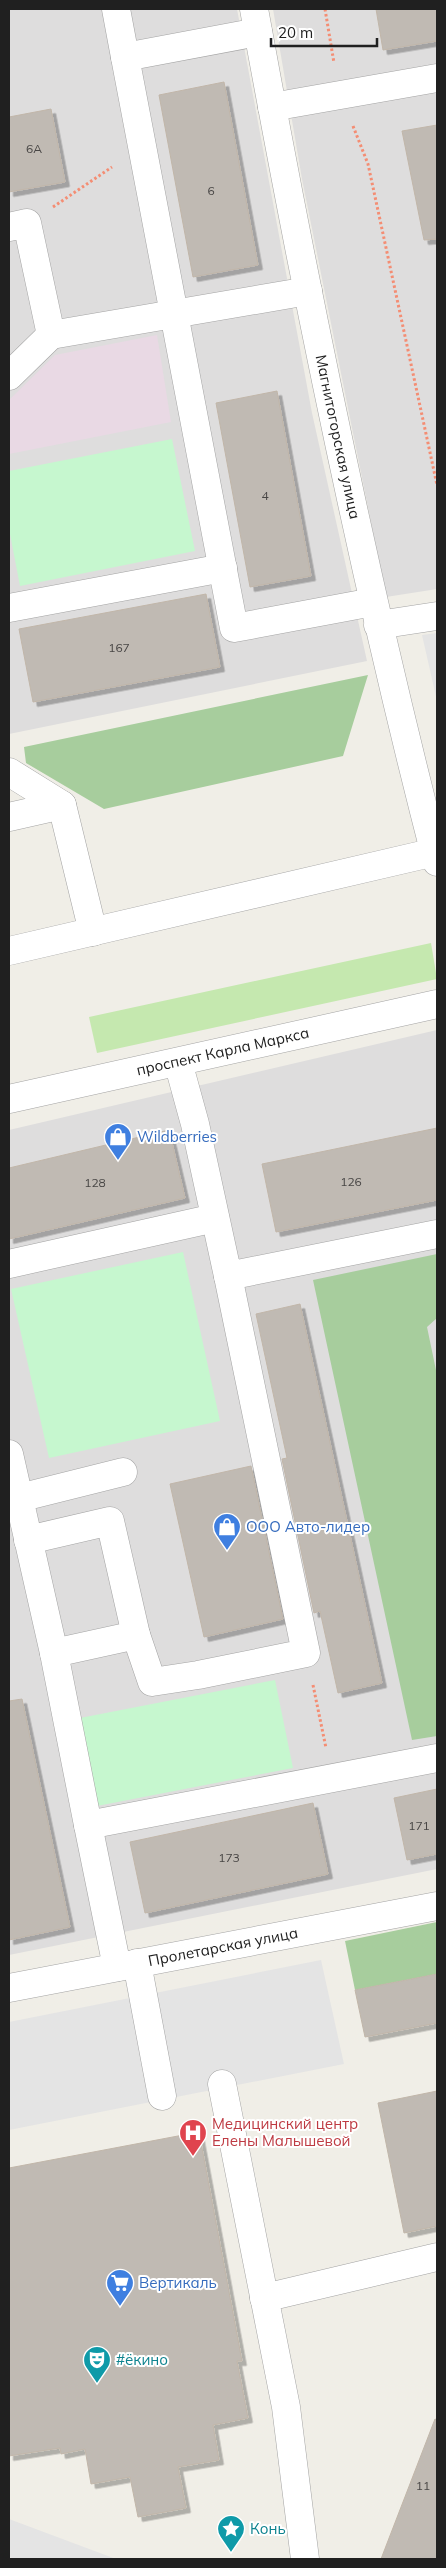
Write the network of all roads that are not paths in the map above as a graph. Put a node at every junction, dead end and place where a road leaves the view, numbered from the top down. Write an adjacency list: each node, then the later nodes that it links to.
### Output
1 (116, 9): 3 (street)
2 (256, 21): 3 (street); 5 (street, Магнитогорская улица)
3 (125, 57): 8 (street)
4 (437, 78): 5 (street)
5 (272, 107): 7 (street, Магнитогорская улица)
6 (18, 225): 9 (street)
7 (308, 291): 8 (street); 13 (street, Магнитогорская улица)
8 (174, 313): 9 (street); 11 (street)
9 (51, 335): 10 (street)
10 (9, 376)
11 (223, 568): 12 (street); 13 (street)
12 (9, 608)
13 (375, 614): 14 (street); 18 (street, Магнитогорская улица)
14 (437, 616)
15 (9, 772): 16 (street)
16 (62, 805): 17 (street); 19 (street)
17 (9, 817)
18 (436, 858): 19 (street)
19 (93, 932): 20 (street)
20 (9, 951)
21 (437, 1004): 22 (street, проспект Карла Маркса)
22 (178, 1062): 23 (street, проспект Карла Маркса); 24 (street)
23 (9, 1099)
24 (215, 1218): 26 (street); 27 (street)
25 (437, 1234): 27 (street)
26 (9, 1264)
27 (228, 1276): 32 (street)
28 (9, 1454): 30 (street)
29 (123, 1472): 30 (street)
30 (19, 1498): 31 (street)
31 (28, 1540): 32 (street); 33 (street)
32 (136, 1635): 33 (street)
33 (54, 1653): 35 (street)
34 (437, 1758): 35 (street)
35 (88, 1824): 37 (street)
36 (437, 1906): 37 (street, Пролетарская улица)
37 (127, 1965): 38 (street, Пролетарская улица); 40 (street)
38 (9, 1988)
39 (222, 2084): 42 (street)
40 (162, 2096)
41 (437, 2257): 42 (street)
42 (264, 2298): 43 (street)
43 (305, 2559)

